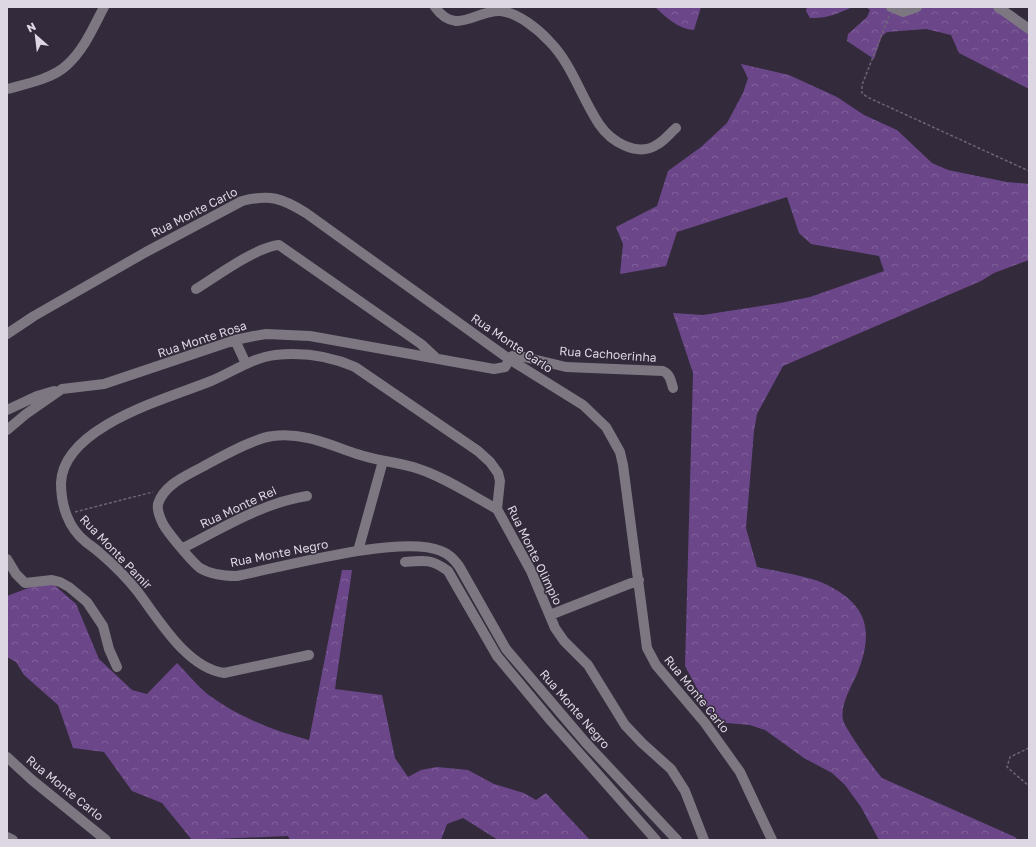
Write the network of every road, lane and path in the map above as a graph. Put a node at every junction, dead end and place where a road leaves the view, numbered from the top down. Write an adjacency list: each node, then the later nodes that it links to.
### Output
1 (104, 7): 7 (street)
2 (435, 7): 8 (street)
3 (917, 7): 5 (street)
4 (998, 7): 6 (street)
5 (891, 8): 9 (path)
6 (1029, 29)
7 (7, 89)
8 (676, 128)
9 (1029, 171)
10 (196, 289): 13 (street)
11 (7, 334): 14 (street, Rua Monte Carlo)
12 (235, 340): 13 (street, Rua Monte Rosa); 15 (street); 17 (street, Rua Monte Rosa)
13 (436, 358): 14 (street, Rua Monte Rosa)
14 (509, 359): 16 (street, Rua Cachoerinha); 29 (street, Rua Monte Carlo)
15 (246, 364): 23 (street, Rua Monte Olimpio); 24 (street, Rua Monte Pamir)
16 (673, 388)
17 (62, 389): 18 (street); 19 (street, Rua Monte Rosa)
18 (7, 410)
19 (7, 430)
20 (383, 461): 21 (street, Rua Monte Negro); 23 (street, Rua Monte Negro); 26 (street)
21 (169, 487): 24 (path); 25 (street, Rua Monte Negro)
22 (306, 496): 25 (street, Rua Monte Rei)
23 (497, 509): 30 (street, Rua Monte Olimpio)
24 (66, 514): 31 (street, Rua Monte Pamir)
25 (183, 548): 26 (street, Rua Monte Negro)
26 (358, 551): 40 (street, Rua Monte Negro)
27 (7, 559): 32 (street)
28 (405, 562): 39 (street)
29 (638, 580): 30 (street); 42 (street, Rua Monte Carlo)
30 (550, 615): 41 (street, Rua Monte Olimpio)
31 (308, 655)
32 (117, 667)
33 (1029, 748): 35 (path)
34 (7, 757): 38 (street, Rua Monte Carlo)
35 (1029, 786)
36 (7, 837): 37 (street)
37 (13, 840)
38 (106, 840)
39 (656, 840)
40 (676, 840)
41 (704, 840)
42 (772, 840)

